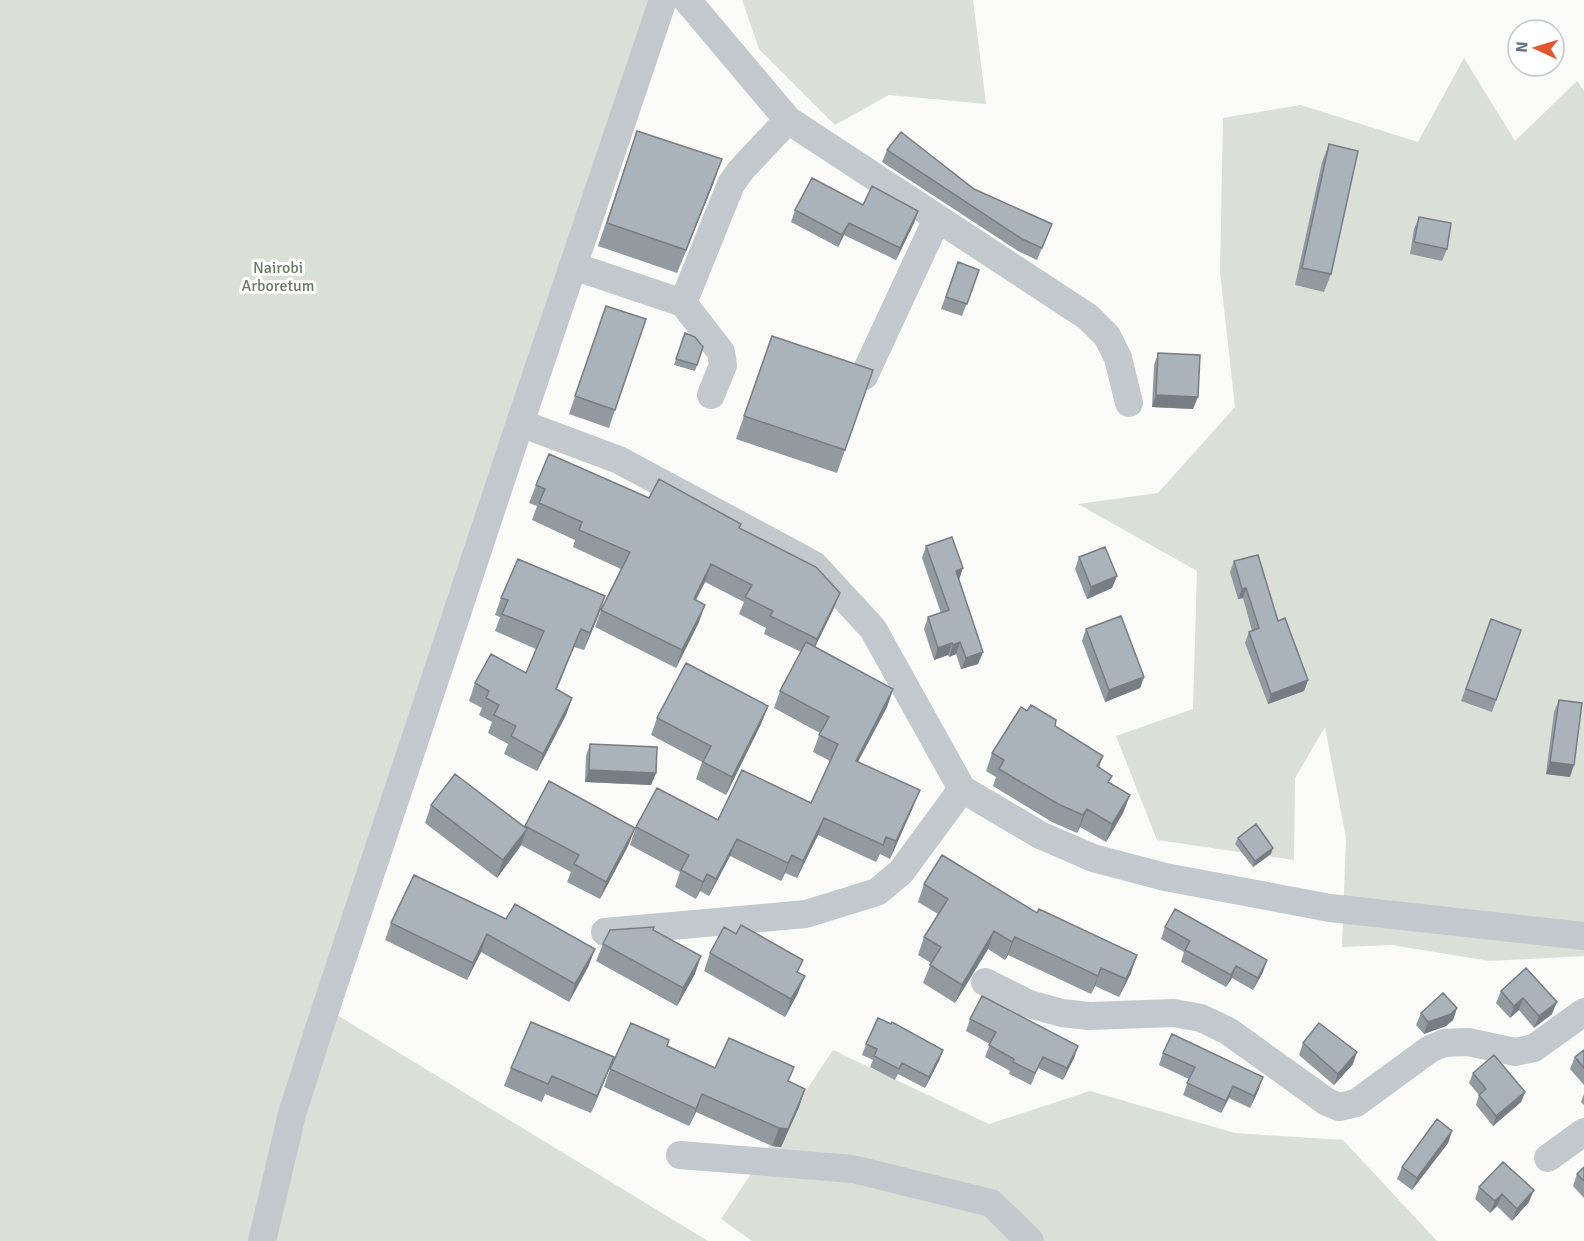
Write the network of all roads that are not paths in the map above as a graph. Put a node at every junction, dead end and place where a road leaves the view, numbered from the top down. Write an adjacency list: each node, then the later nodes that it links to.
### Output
1 (663, 0): 5 (street)
2 (687, 0): 3 (street)
3 (788, 120): 4 (street); 6 (street)
4 (936, 219): 7 (street); 9 (street)
5 (573, 266): 6 (street); 10 (street)
6 (683, 303): 8 (street)
7 (864, 376)
8 (711, 395)
9 (1129, 403)
10 (520, 423): 11 (street); 19 (street)
11 (962, 789): 12 (street); 13 (street)
12 (605, 932)
13 (1584, 936)
14 (985, 982): 15 (street)
15 (1584, 1012)
16 (1584, 1132): 18 (street)
17 (680, 1155): 20 (street)
18 (1548, 1158)
19 (262, 1241)
20 (1030, 1241)

